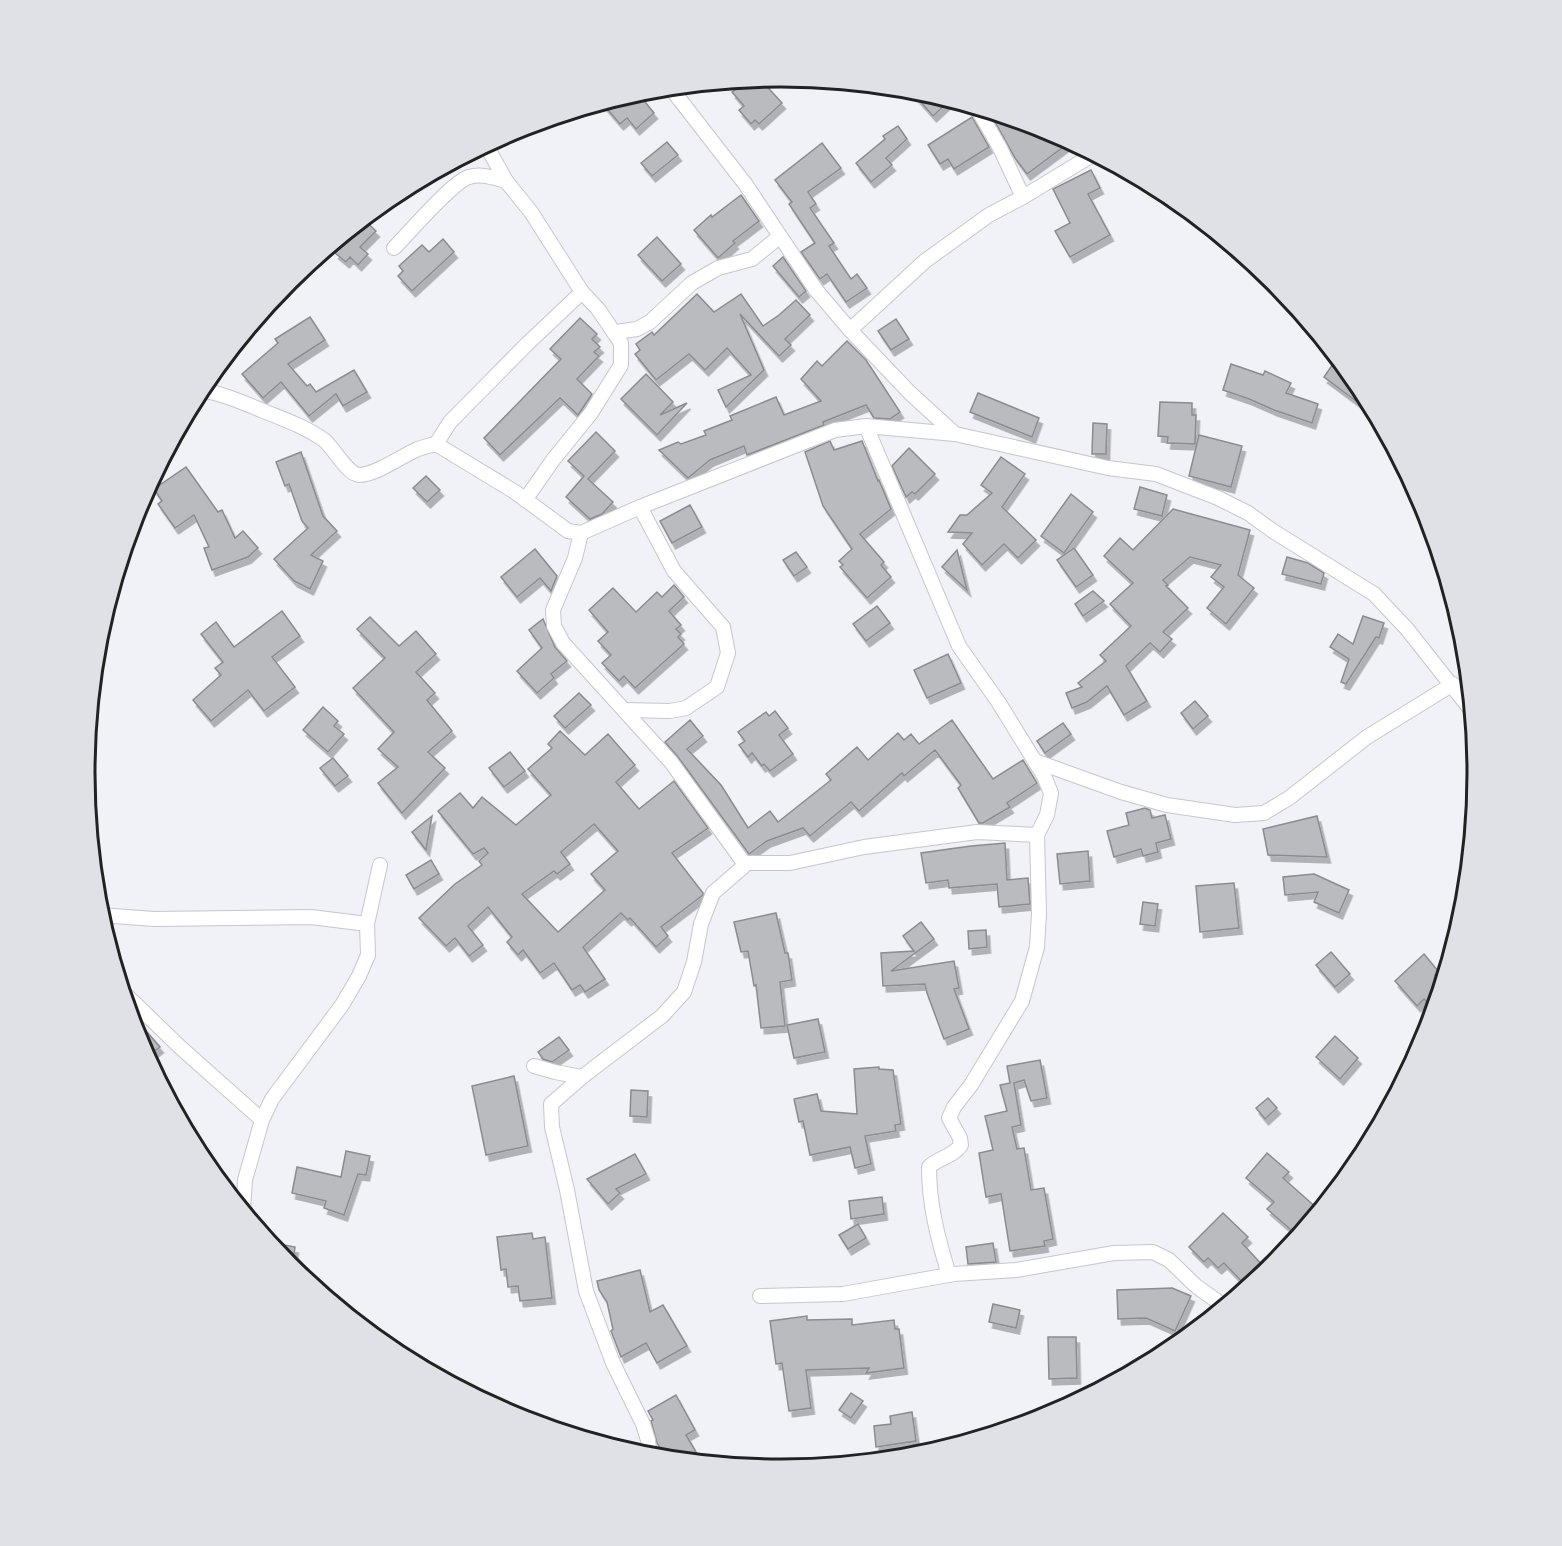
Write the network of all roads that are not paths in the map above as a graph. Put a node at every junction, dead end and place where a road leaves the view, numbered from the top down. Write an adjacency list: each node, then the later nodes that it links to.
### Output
1 (676, 95): 7 (street)
2 (982, 117): 6 (street)
3 (490, 152): 5 (street)
4 (1086, 159): 6 (street)
5 (506, 181): 8 (street); 9 (street)
6 (1023, 197): 10 (street)
7 (779, 237): 10 (street); 11 (street)
8 (394, 248)
9 (582, 292): 11 (street); 15 (street)
10 (850, 330): 14 (street)
11 (616, 332): 16 (street)
12 (211, 393): 15 (street)
13 (866, 426): 14 (street); 17 (street); 22 (street)
14 (955, 434): 19 (street)
15 (436, 444): 16 (street)
16 (525, 500): 18 (street)
17 (640, 507): 18 (street); 21 (street)
18 (581, 533): 21 (street)
19 (1453, 684): 20 (street); 22 (street)
20 (1463, 698)
21 (625, 710): 24 (street)
22 (1035, 761): 23 (street)
23 (1037, 835): 24 (street); 33 (street)
24 (744, 862): 30 (street)
25 (380, 865): 27 (street)
26 (110, 916): 27 (street)
27 (367, 924): 31 (street)
28 (134, 1003): 31 (street)
29 (534, 1066): 30 (street)
30 (582, 1077): 36 (street)
31 (262, 1120): 32 (street)
32 (244, 1199)
33 (949, 1275): 34 (street); 35 (street)
34 (760, 1296)
35 (1218, 1302)
36 (649, 1446)

